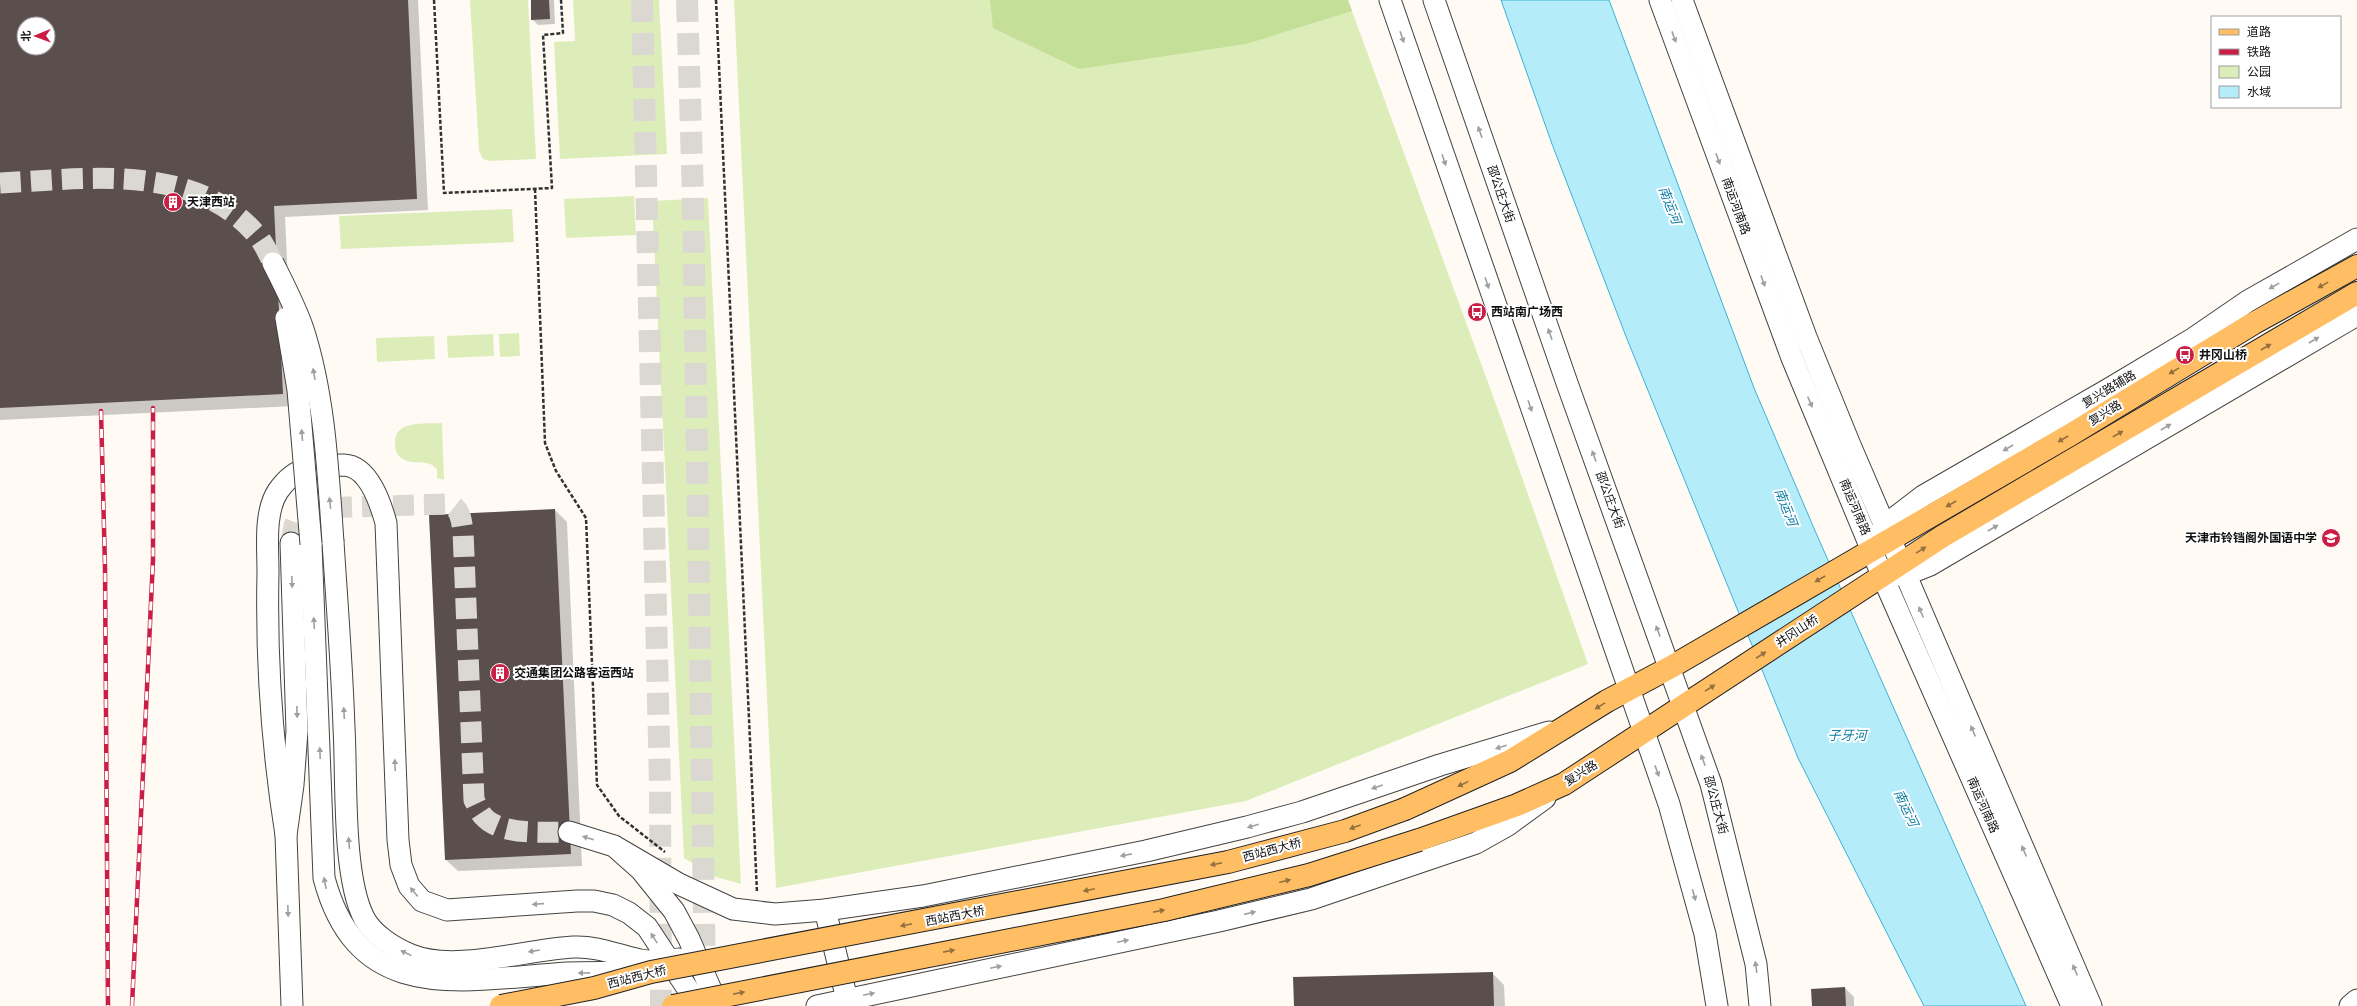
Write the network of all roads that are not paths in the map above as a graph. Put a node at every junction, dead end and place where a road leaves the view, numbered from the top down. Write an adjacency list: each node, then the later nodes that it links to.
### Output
1 (1390, 0): 14 (street, one-way to 14)
2 (1434, 0): 12 (street, 邵公庄大街, one-way to 2)
3 (1660, 0): 9 (street, 南运河南路, one-way to 9)
4 (1682, 0): 9 (street, 南运河南路)
5 (2357, 239): 9 (street, 复兴路辅路, one-way to 9)
6 (2357, 266): 9 (main road, 复兴路, one-way to 9)
7 (2357, 293): 11 (main road, 复兴路, one-way to 7)
8 (2357, 315): 11 (street, one-way to 8)
9 (1882, 539): 11 (street, 南运河南路); 12 (main road, 复兴路, one-way to 12)
10 (291, 543): 20 (street, one-way to 20)
11 (1888, 575): 13 (main road, 井冈山桥, one-way to 11); 35 (street, 南运河南路); 36 (street, 南运河南路, one-way to 11)
12 (1671, 668): 14 (main road); 15 (street, 邵公庄大街)
13 (1728, 676): 15 (main road, 复兴路, one-way to 13)
14 (1629, 689): 16 (main road, one-way to 16); 17 (street)
15 (1683, 705): 17 (main road, 复兴路); 34 (street, 邵公庄大街, one-way to 15)
16 (1565, 727): 22 (street, one-way to 22); 24 (main road, 西站西大桥, one-way to 24, bridge)
17 (1644, 734): 18 (main road, 复兴路); 33 (street, one-way to 33)
18 (1564, 784): 25 (street, one-way to 18); 29 (main road, 复兴路, one-way to 18, bridge)
19 (569, 832): 21 (street, one-way to 19)
20 (286, 835): 24 (street, one-way to 20); 27 (street, one-way to 27)
21 (614, 846): 22 (street); 23 (street)
22 (825, 910): 25 (street)
23 (697, 957): 24 (street); 31 (street)
24 (660, 966): 24 (street, bridge); 28 (main road, 西站西大桥, bridge); 30 (street)
25 (847, 999): 32 (street)
26 (2357, 1000): 37 (street)
27 (292, 1006)
28 (500, 1006)
29 (673, 1006)
30 (698, 1006)
31 (718, 1006)
32 (817, 1006)
33 (1718, 1006)
34 (1760, 1006)
35 (2072, 1006)
36 (2091, 1006)
37 (2350, 1006)

